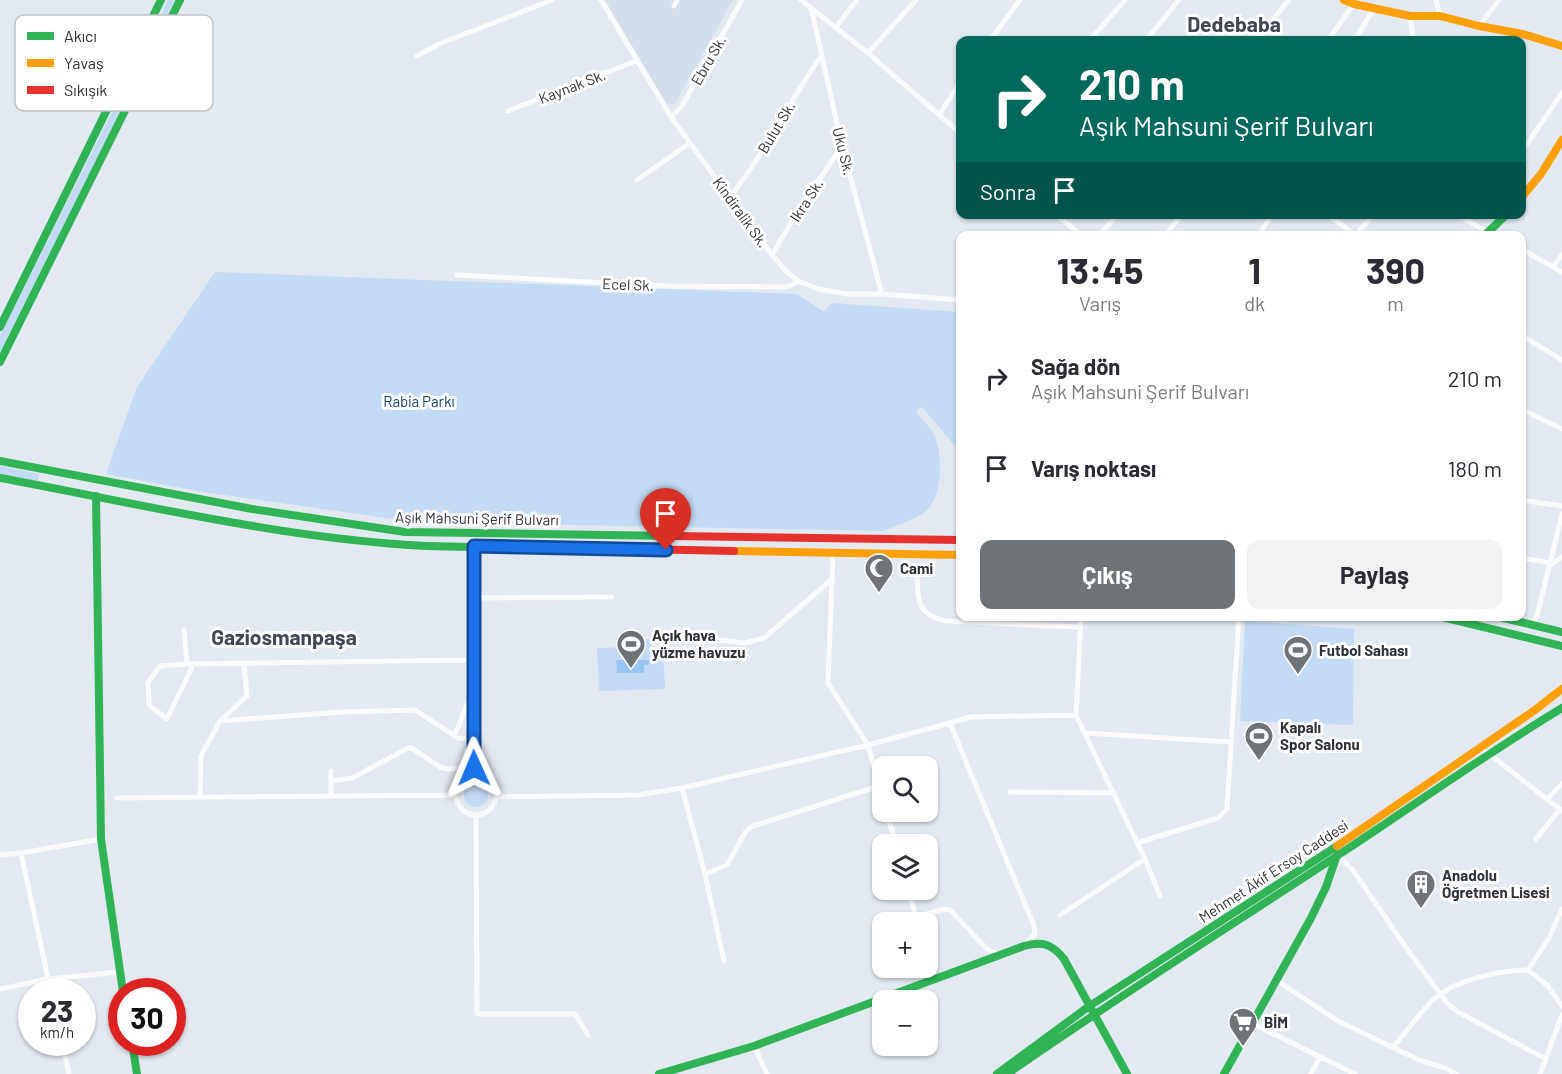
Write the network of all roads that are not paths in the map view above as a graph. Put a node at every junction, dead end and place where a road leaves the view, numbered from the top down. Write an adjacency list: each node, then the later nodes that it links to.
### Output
1 (161, 0): 19 (main road)
2 (180, 0): 20 (main road)
3 (552, 0): 36 (street)
4 (601, 0): 38 (street, Kindiralik Sk.)
5 (742, 0): 45 (street, Ebru Sk.)
6 (801, 0): 17 (street)
7 (858, 0): 24 (street)
8 (916, 0): 35 (street)
9 (1020, 0): 25 (street)
10 (1125, 0): 26 (street)
11 (1179, 0): 27 (street)
12 (1289, 0): 28 (street)
13 (1344, 0): 16 (main road)
14 (1436, 0): 22 (street)
15 (1499, 0): 23 (street)
16 (1354, 4): 18 (main road); 29 (street)
17 (811, 7): 24 (street); 37 (street, Uku Sk.)
18 (1375, 8): 21 (main road); 30 (street)
19 (154, 15)
20 (173, 15)
21 (1410, 16): 22 (main road); 31 (street)
22 (1440, 16): 23 (main road)
23 (1479, 26): 32 (main road)
24 (836, 27): 35 (street)
25 (993, 36)
26 (1094, 36)
27 (1149, 36)
28 (1259, 36)
29 (1331, 36)
30 (1358, 36)
31 (1412, 36)
32 (1517, 36)
33 (1526, 38): 34 (main road)
34 (1562, 46)
35 (868, 53): 44 (street)
36 (417, 56)
37 (821, 56): 49 (street, Uku Sk.); 53 (street, Bulut Sk.)
38 (636, 61): 43 (street, Kaynak Sk.); 45 (street, Kindiralik Sk.)
39 (956, 88): 44 (street)
40 (1562, 93): 50 (street)
41 (106, 111): 75 (main road)
42 (125, 111): 78 (main road)
43 (508, 111)
44 (939, 115): 46 (street)
45 (671, 117): 48 (street, Kindiralik Sk.)
46 (956, 130)
47 (1562, 140): 52 (main road)
48 (690, 143): 51 (street); 53 (street, Kindiralik Sk.)
49 (842, 146): 67 (street, Ikra Sk.); 73 (street, Uku Sk.)
50 (1526, 146)
51 (636, 180)
52 (1526, 192)
53 (730, 197): 67 (street, Kindiralik Sk.)
54 (1062, 219): 60 (street)
55 (1114, 219): 61 (street)
56 (1334, 219): 62 (street)
57 (1369, 219): 63 (street)
58 (1462, 219): 64 (street)
59 (1503, 219): 65 (main road)
60 (1076, 231)
61 (1103, 231)
62 (1350, 231)
63 (1359, 231)
64 (1483, 231)
65 (1492, 231)
66 (1526, 252): 69 (street)
67 (772, 255): 72 (street, Kindiralik Sk.)
68 (1562, 255): 69 (street)
69 (1553, 267): 70 (street)
70 (1562, 272)
71 (457, 275): 72 (street, Ecel Sk.)
72 (798, 280): 73 (street, Kindiralik Sk.)
73 (882, 294): 74 (street, Kindiralik Sk.)
74 (956, 300)
75 (0, 327)
76 (1526, 338): 77 (street)
77 (1562, 360)
78 (0, 362)
79 (1526, 412): 80 (street)
80 (1562, 429)
81 (0, 461): 87 (main road, Aşık Mahsuni Şerif Bulvarı)
82 (0, 478): 83 (main road, Aşık Mahsuni Şerif Bulvarı)
83 (96, 496): 88 (main road, Aşık Mahsuni Şerif Bulvarı); 142 (main road)
84 (1526, 501): 85 (street)
85 (1562, 506)
86 (1562, 514): 93 (street)
87 (956, 540)
88 (474, 546): 89 (main road, Aşık Mahsuni Şerif Bulvarı); 97 (street)
89 (833, 554): 90 (main road, Aşık Mahsuni Şerif Bulvarı); 95 (street)
90 (956, 555)
91 (1562, 557): 93 (street)
92 (1526, 559): 93 (street)
93 (1551, 564): 102 (street)
94 (916, 575): 103 (street)
95 (832, 579): 106 (street); 121 (street)
96 (612, 597): 97 (street)
97 (475, 598): 108 (street)
98 (1081, 621): 103 (street)
99 (1239, 621): 120 (street)
100 (1459, 621): 107 (main road)
101 (1515, 621): 102 (main road)
102 (1531, 625): 105 (main road)
103 (1080, 627): 114 (street)
104 (184, 630): 110 (street)
105 (1562, 632)
106 (701, 644)
107 (1562, 646)
108 (473, 660): 109 (street); 112 (street)
109 (244, 664): 110 (street); 115 (street)
110 (190, 665): 110 (street)
111 (1562, 689): 122 (main road, Mehmet Âkif Ersoy Caddesi)
112 (474, 692): 118 (street); 119 (street)
113 (1562, 708): 123 (main road, Mehmet Âkif Ersoy Caddesi)
114 (1076, 716): 116 (street); 117 (street)
115 (220, 722): 118 (street); 136 (street)
116 (950, 723): 121 (street); 154 (street)
117 (1085, 733): 120 (street); 133 (street)
118 (454, 735): 119 (street)
119 (474, 740): 125 (street)
120 (1231, 742): 144 (street)
121 (868, 745): 124 (street); 130 (street)
122 (1478, 748): 123 (street); 167 (main road, Mehmet Âkif Ersoy Caddesi)
123 (1488, 753): 139 (street); 147 (main road, Mehmet Âkif Ersoy Caddesi)
124 (872, 760)
125 (474, 768): 127 (street); 128 (street)
126 (331, 771): 128 (street)
127 (474, 775): 134 (street); 137 (street)
128 (331, 781): 135 (street)
129 (1562, 784): 139 (street)
130 (682, 788): 137 (street); 149 (street)
131 (872, 788): 149 (street)
132 (1010, 792): 133 (street)
133 (1113, 793): 144 (street)
134 (455, 795): 135 (street); 141 (street)
135 (331, 796): 136 (street)
136 (200, 797): 138 (street)
137 (497, 797): 141 (street)
138 (117, 798)
139 (1548, 798): 140 (street)
140 (1561, 810): 143 (street)
141 (476, 816): 170 (street)
142 (101, 839): 145 (street); 158 (main road)
143 (1536, 839)
144 (1137, 843): 148 (street)
145 (21, 853): 146 (street); 159 (street)
146 (0, 855)
147 (1337, 855): 162 (main road); 165 (street); 167 (main road, Mehmet Âkif Ersoy Caddesi)
148 (1145, 859): 150 (street); 153 (street)
149 (705, 874): 156 (street)
150 (1160, 896)
151 (1562, 909): 157 (street)
152 (936, 912): 155 (street)
153 (1060, 915)
154 (1024, 946): 155 (main road); 167 (main road)
155 (1000, 955): 171 (main road)
156 (724, 962)
157 (1528, 970): 165 (street); 166 (street)
158 (120, 972): 160 (street); 161 (main road)
159 (48, 978)
160 (66, 978)
161 (121, 978)
162 (1276, 980): 169 (main road); 172 (street)
163 (18, 986): 164 (street)
164 (0, 989)
165 (1442, 993): 172 (street); 176 (street)
166 (1562, 1006)
167 (1090, 1010): 183 (main road, Mehmet Âkif Ersoy Caddesi); 184 (main road, Mehmet Âkif Ersoy Caddesi); 185 (main road)
168 (1562, 1015): 176 (street)
169 (1251, 1023): 175 (street); 186 (main road)
170 (588, 1035)
171 (754, 1046): 177 (main road); 182 (street)
172 (1394, 1046): 189 (street)
173 (65, 1056): 178 (street)
174 (134, 1056): 179 (main road)
175 (1320, 1057): 187 (street); 188 (street)
176 (1546, 1059): 190 (street)
177 (689, 1065): 180 (main road); 181 (street)
178 (69, 1074)
179 (137, 1074)
180 (661, 1074)
181 (694, 1074)
182 (767, 1074)
183 (997, 1074)
184 (1007, 1074)
185 (1127, 1074)
186 (1224, 1074)
187 (1311, 1074)
188 (1355, 1074)
189 (1456, 1074)
190 (1540, 1074)

